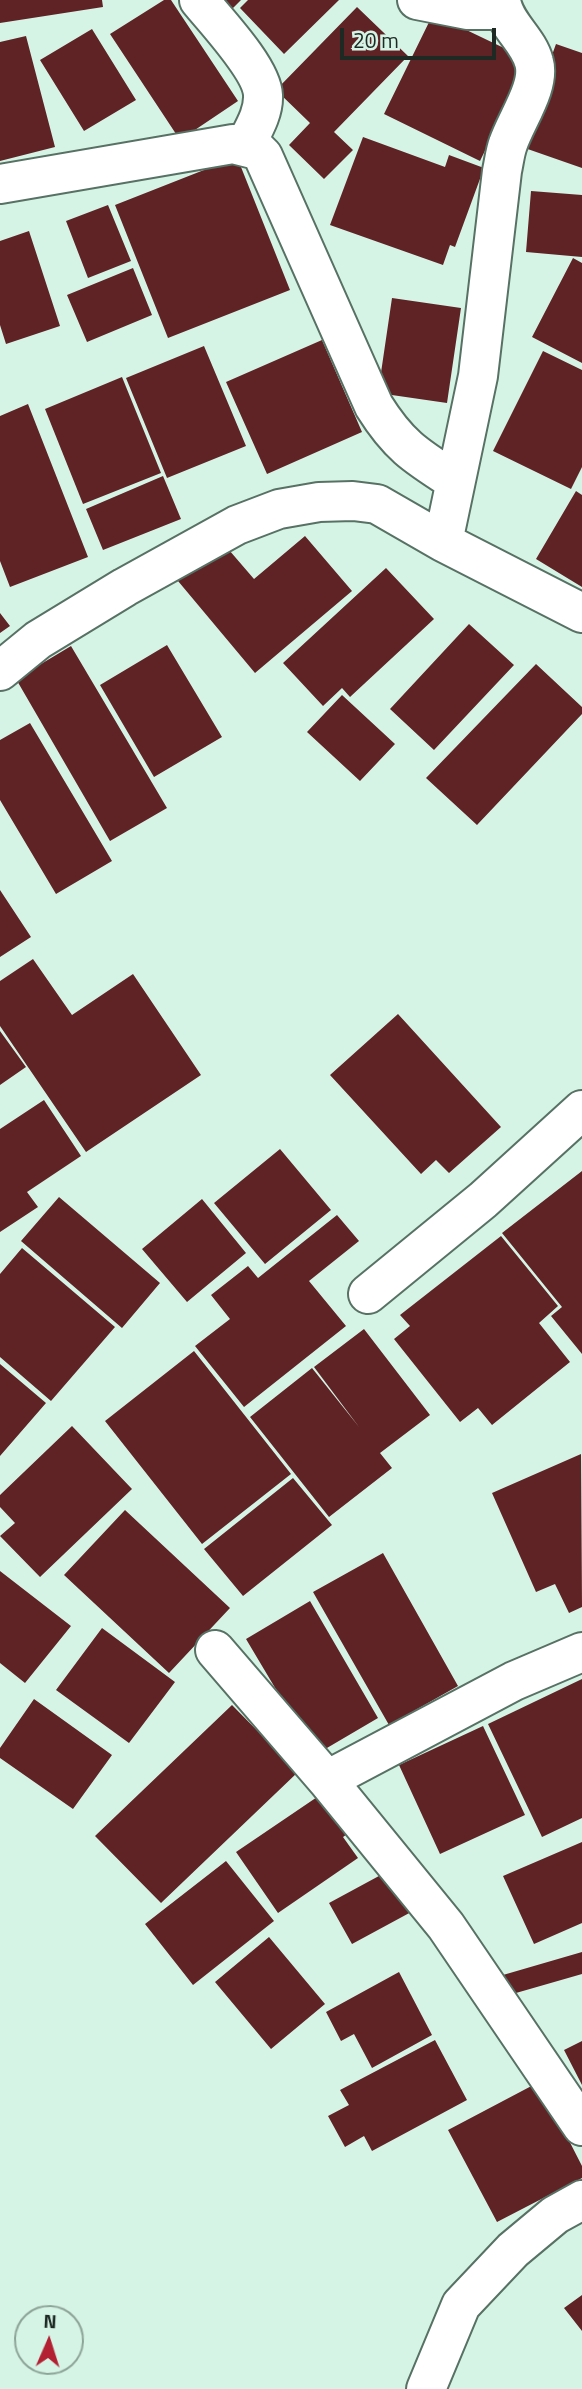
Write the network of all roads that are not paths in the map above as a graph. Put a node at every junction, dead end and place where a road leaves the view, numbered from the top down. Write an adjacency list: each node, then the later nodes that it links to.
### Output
1 (199, 0): 4 (street)
2 (417, 0): 3 (street)
3 (502, 5): 6 (street)
4 (245, 146): 5 (street); 6 (street)
5 (0, 184)
6 (455, 481): 7 (street)
7 (443, 542): 8 (street); 9 (street)
8 (582, 613)
9 (0, 671)
10 (582, 1110): 11 (street)
11 (368, 1294)
12 (215, 1650): 14 (street)
13 (582, 1652): 14 (street)
14 (327, 1780): 15 (street)
15 (582, 2126)
16 (582, 2200): 17 (street)
17 (426, 2389)

